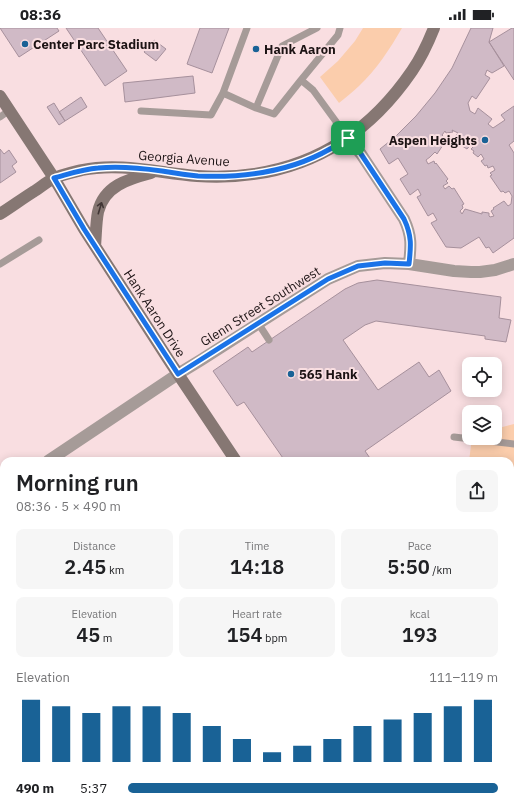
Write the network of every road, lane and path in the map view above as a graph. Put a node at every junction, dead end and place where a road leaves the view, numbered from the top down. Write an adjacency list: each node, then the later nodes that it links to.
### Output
1 (247, 28): 6 (lane)
2 (317, 28): 8 (lane)
3 (340, 28): 5 (lane)
4 (434, 28): 11 (main road, Georgia Avenue)
5 (302, 80): 8 (lane); 11 (lane)
6 (223, 93): 8 (lane); 9 (lane)
7 (0, 96): 10 (main road, Hank Aaron Drive)
8 (256, 108)
9 (141, 111)
10 (5, 114): 13 (main road, Hank Aaron Drive)
11 (348, 138): 12 (main road, Georgia Avenue); 18 (street)
12 (160, 171): 13 (main road, Georgia Avenue); 16 (main road, one-way to 12)
13 (54, 178): 14 (main road, Georgia Avenue); 16 (main road, Hank Aaron Drive)
14 (0, 214)
15 (39, 240): 17 (lane)
16 (95, 246): 22 (main road, Hank Aaron Drive)
17 (0, 264)
18 (409, 264): 19 (street, Glenn Street Southwest); 20 (street, Glenn Street Southwest)
19 (514, 264)
20 (258, 323): 21 (lane); 22 (street, Glenn Street Southwest)
21 (269, 340)
22 (178, 374): 25 (street, Glenn Street Southwest); 26 (main road, Hank Aaron Drive)
23 (454, 437): 24 (lane)
24 (514, 444)
25 (54, 457)
26 (233, 457)

